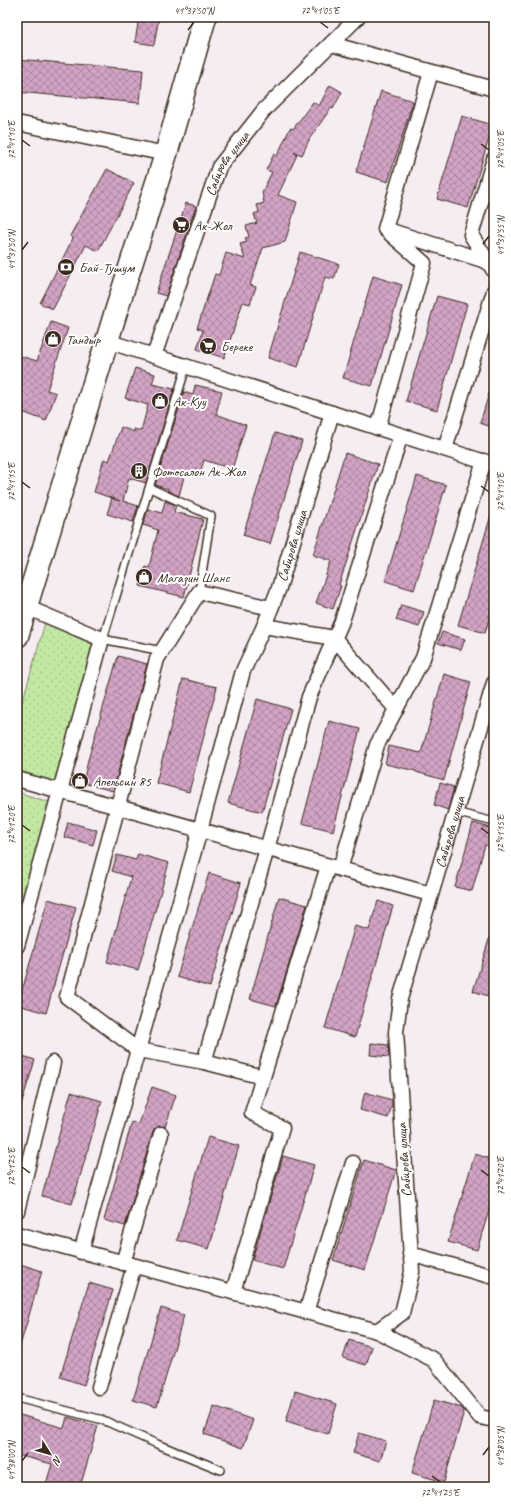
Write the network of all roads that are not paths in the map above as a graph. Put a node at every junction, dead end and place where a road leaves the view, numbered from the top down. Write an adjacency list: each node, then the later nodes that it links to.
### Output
1 (205, 17): 7 (highway)
2 (358, 17): 3 (street, Сабирова улица)
3 (330, 44): 4 (street); 13 (street, Сабирова улица)
4 (431, 72): 5 (street); 9 (street)
5 (494, 89)
6 (17, 123): 7 (street)
7 (166, 154): 12 (highway)
8 (494, 159): 10 (street)
9 (385, 230): 10 (street); 16 (street)
10 (492, 266)
11 (494, 291): 18 (street)
12 (107, 341): 13 (street); 22 (highway)
13 (154, 356): 14 (street)
14 (186, 366): 15 (street); 20 (lane)
15 (332, 413): 16 (street); 23 (street, Сабирова улица)
16 (378, 428): 17 (street)
17 (401, 435): 18 (street); 26 (street)
18 (444, 449): 19 (street)
19 (489, 463): 30 (street)
20 (150, 488): 21 (lane); 27 (lane)
21 (199, 592): 23 (street); 28 (street)
22 (26, 600): 25 (highway); 27 (street)
23 (271, 608): 24 (street, Сабирова улица)
24 (264, 626): 26 (street); 36 (street, Сабирова улица)
25 (17, 636)
26 (334, 638): 30 (street); 37 (street)
27 (103, 639): 28 (lane); 32 (street)
28 (162, 651): 33 (street)
29 (494, 683): 34 (street, Сабирова улица)
30 (396, 709): 38 (street)
31 (17, 779): 32 (street)
32 (60, 791): 33 (street); 40 (street)
33 (118, 807): 36 (street); 41 (street)
34 (455, 812): 35 (lane); 39 (street, Сабирова улица)
35 (494, 822)
36 (200, 830): 37 (street); 41 (street, Сабирова улица)
37 (267, 848): 38 (street); 42 (street)
38 (334, 867): 39 (street); 44 (street)
39 (430, 894): 50 (street, Сабирова улица)
40 (17, 946)
41 (138, 1050): 42 (street); 49 (street, Сабирова улица)
42 (204, 1062): 44 (street)
43 (53, 1063): 47 (street)
44 (263, 1077): 53 (street)
45 (160, 1134): 51 (street)
46 (353, 1163): 54 (street)
47 (17, 1210)
48 (17, 1234): 49 (street)
49 (81, 1252): 51 (street)
50 (410, 1254): 52 (street); 55 (street, Сабирова улица)
51 (128, 1264): 53 (street); 56 (street)
52 (494, 1277)
53 (233, 1292): 54 (street)
54 (306, 1312): 55 (street)
55 (377, 1330): 58 (street)
56 (99, 1387)
57 (17, 1398): 59 (lane)
58 (494, 1420)
59 (221, 1470)

